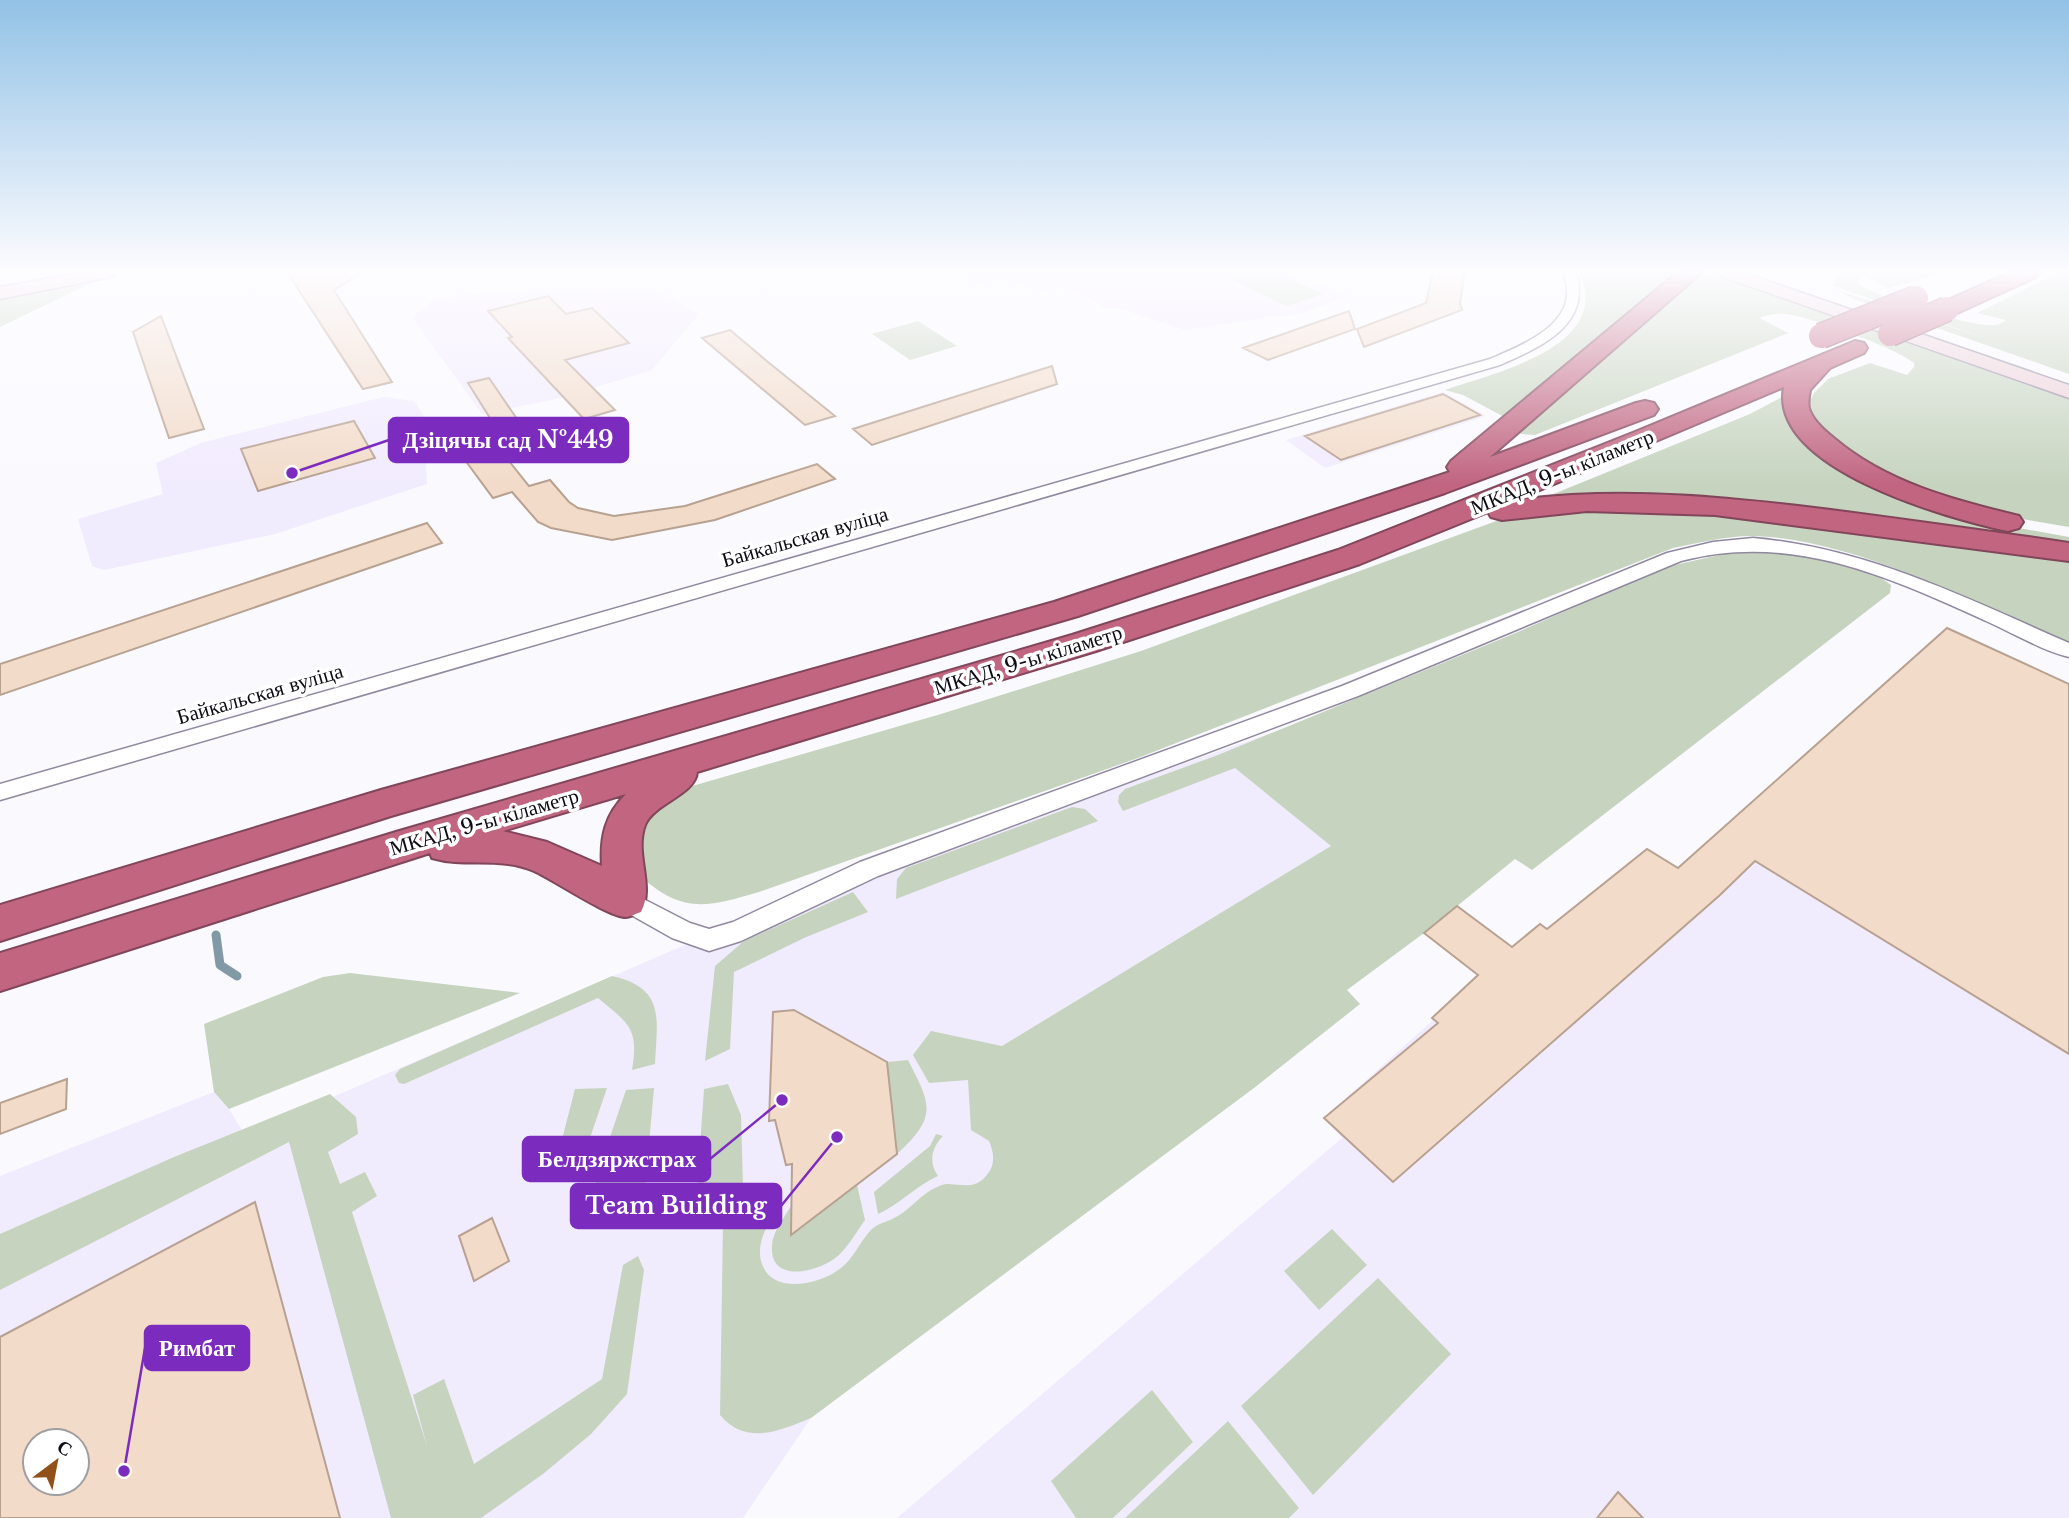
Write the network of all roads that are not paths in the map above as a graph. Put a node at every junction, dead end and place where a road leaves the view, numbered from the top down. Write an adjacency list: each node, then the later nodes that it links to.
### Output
1 (1535, 343): 18 (street, Байкальская вуліца)
2 (1608, 343): 12 (highway)
3 (1832, 343): 7 (highway, МКАД, 9-ы кіламетр, bridge)
4 (1864, 343): 7 (highway, МКАД, 9-ы кіламетр, bridge)
5 (1928, 343): 10 (main road)
6 (1973, 343): 9 (main road)
7 (1821, 349): 8 (highway, МКАД, 9-ы кіламетр); 13 (highway, МКАД, 9-ы кіламетр); 14 (highway)
8 (1756, 363)
9 (2069, 380)
10 (2069, 392)
11 (1669, 399): 12 (highway, МКАД, 9-ы кіламетр)
12 (1436, 487): 21 (highway, МКАД, 9-ы кіламетр)
13 (1445, 520): 15 (highway); 17 (highway, МКАД, 9-ы кіламетр)
14 (2069, 532)
15 (2069, 552)
16 (2069, 651): 20 (street)
17 (735, 748): 19 (highway, МКАД, 9-ы кіламетр); 20 (highway)
18 (0, 792)
19 (396, 848): 20 (highway); 22 (highway, МКАД, 9-ы кіламетр)
20 (626, 900)
21 (0, 923)
22 (0, 972)

